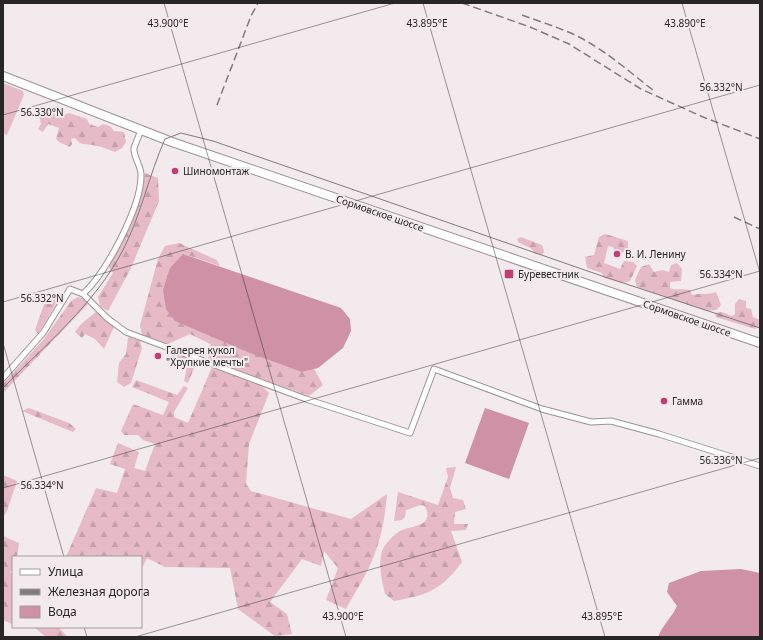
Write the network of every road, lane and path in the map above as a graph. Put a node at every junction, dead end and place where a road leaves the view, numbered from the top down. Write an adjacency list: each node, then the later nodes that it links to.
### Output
1 (3, 76): 2 (main road, Сормовское шоссе)
2 (142, 130): 3 (street); 4 (main road, Сормовское шоссе)
3 (83, 294): 5 (street); 6 (street)
4 (760, 343)
5 (3, 378)
6 (760, 466)

